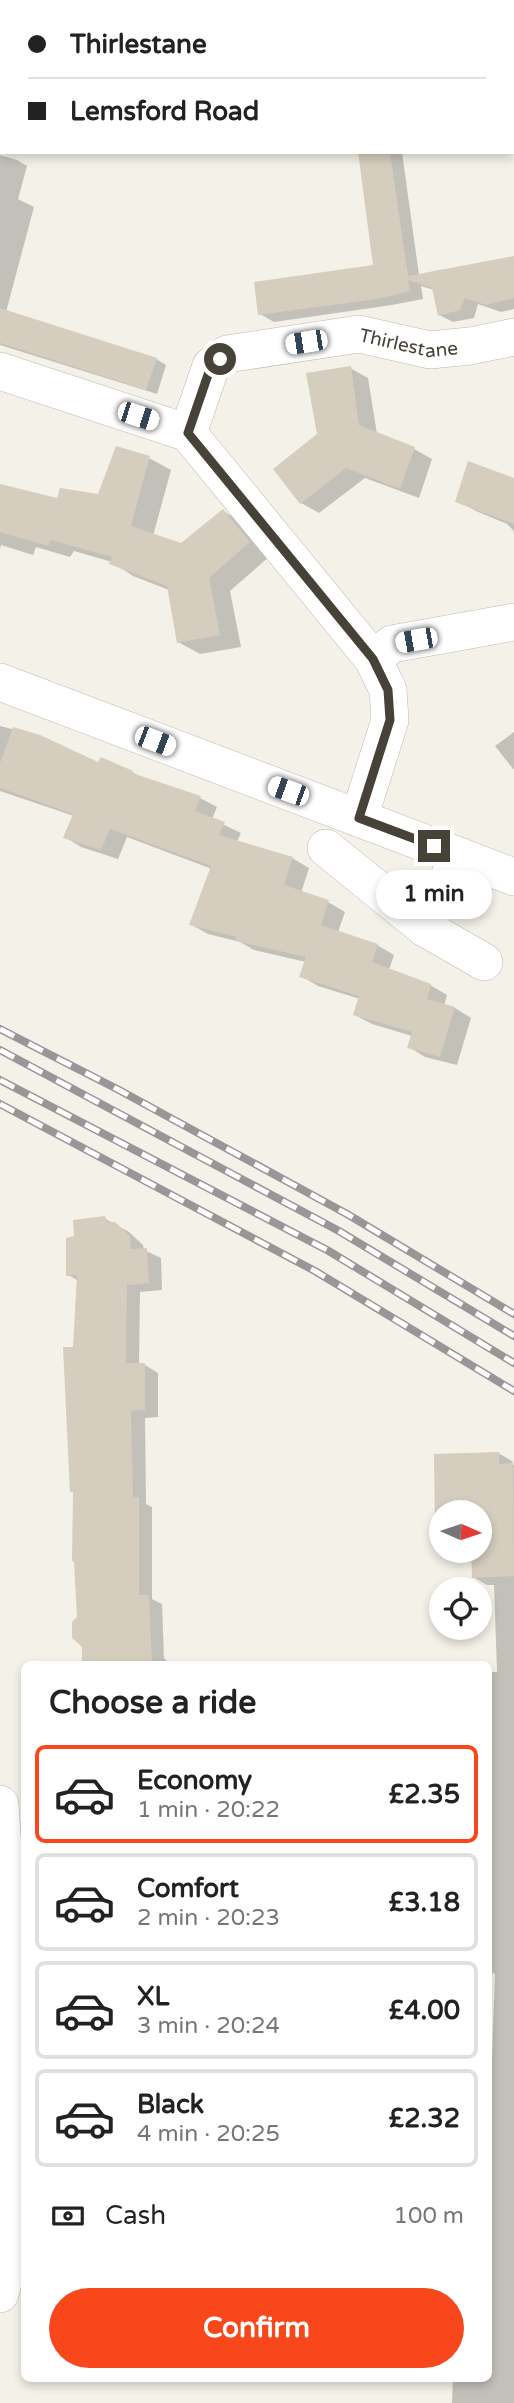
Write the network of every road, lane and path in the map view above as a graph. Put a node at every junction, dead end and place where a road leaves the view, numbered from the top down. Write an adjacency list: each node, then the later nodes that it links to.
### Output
1 (514, 337): 3 (street, Thirlestane)
2 (0, 371): 3 (street)
3 (188, 433): 5 (street)
4 (514, 622): 5 (street)
5 (373, 659): 7 (street)
6 (0, 682): 7 (street)
7 (359, 818): 9 (street)
8 (326, 848): 11 (street)
9 (459, 856): 10 (street); 11 (street)
10 (514, 877)
11 (425, 928): 12 (street)
12 (484, 962)
13 (0, 1804): 14 (street)
14 (0, 2294)

